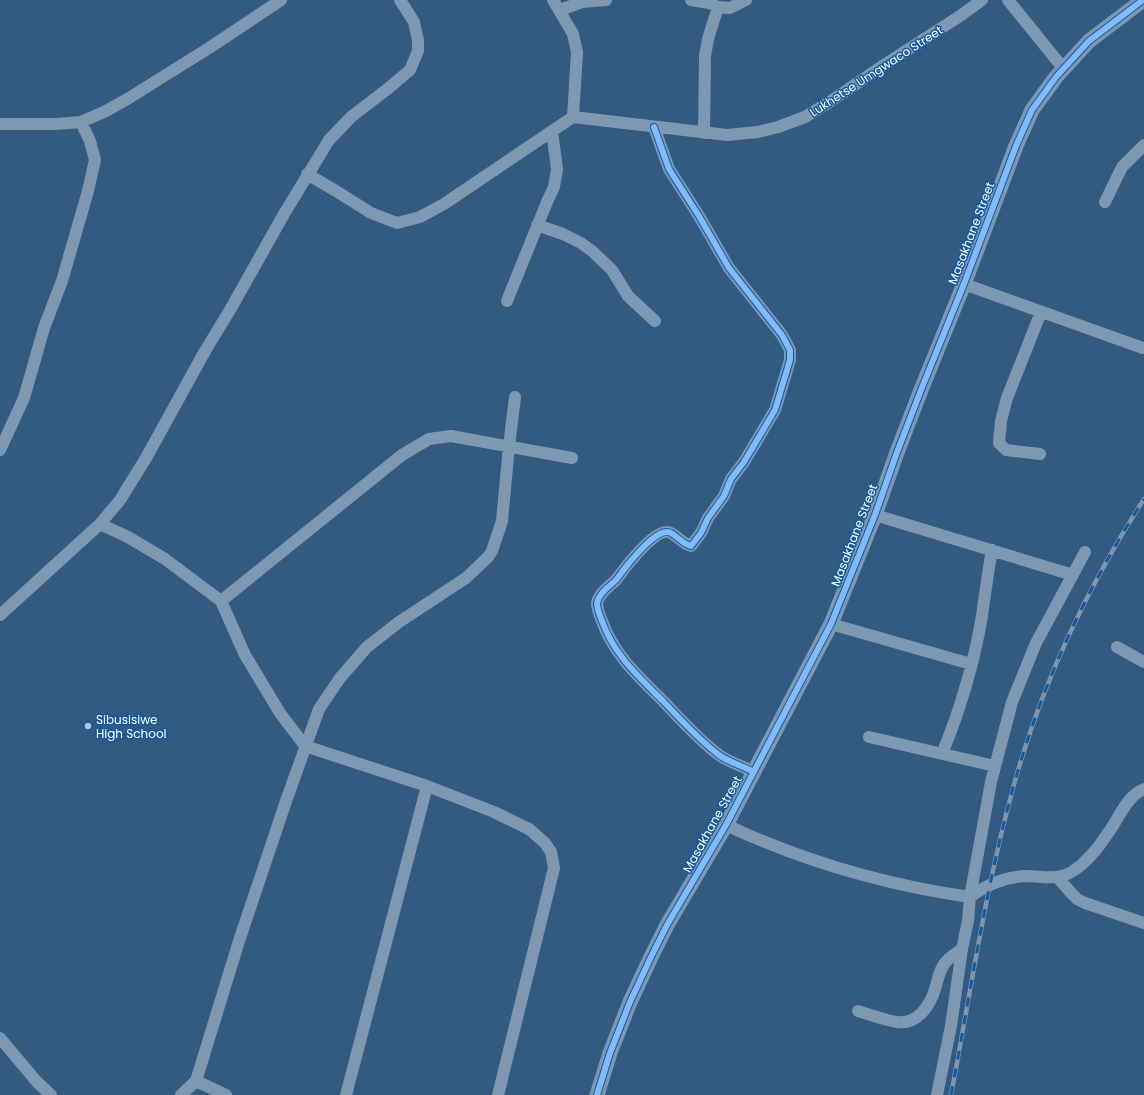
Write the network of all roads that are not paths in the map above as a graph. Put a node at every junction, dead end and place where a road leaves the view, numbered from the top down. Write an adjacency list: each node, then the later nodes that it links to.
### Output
1 (281, 0): 13 (street)
2 (400, 0): 19 (street)
3 (606, 0): 9 (street)
4 (691, 0): 10 (street)
5 (746, 0): 10 (street)
6 (982, 0): 17 (street, Lukhetse Umgwaco Street)
7 (1008, 0): 11 (street)
8 (1143, 0): 11 (street, Masakhane Street)
9 (556, 5): 12 (street)
10 (718, 7): 17 (street)
11 (1063, 68): 22 (street, Masakhane Street)
12 (573, 117): 15 (street, Lukhetse Umgwaco Street); 16 (street)
13 (81, 122): 14 (street); 29 (street)
14 (0, 124)
15 (654, 127): 17 (street, Lukhetse Umgwaco Street); 47 (street)
16 (552, 131): 19 (street); 21 (street)
17 (704, 133)
18 (1144, 145): 20 (street)
19 (307, 174): 33 (street)
20 (1105, 202)
21 (537, 225): 23 (street); 25 (street)
22 (964, 284): 24 (street); 32 (street, Masakhane Street)
23 (507, 300)
24 (1041, 312): 26 (street); 30 (street)
25 (655, 321)
26 (1143, 348)
27 (515, 397): 28 (street)
28 (509, 446): 31 (street); 37 (street); 44 (street)
29 (0, 450)
30 (1040, 454)
31 (572, 458)
32 (875, 515): 34 (street); 39 (street, Masakhane Street)
33 (100, 524): 37 (street); 38 (street)
34 (992, 550): 36 (street); 42 (street)
35 (1085, 552): 36 (street)
36 (1073, 574): 46 (street)
37 (221, 601): 44 (street)
38 (0, 615)
39 (831, 624): 42 (street); 47 (street, Masakhane Street)
40 (1116, 647): 41 (street)
41 (1144, 662)
42 (971, 664): 45 (street)
43 (869, 736): 45 (street)
44 (305, 746): 48 (street); 57 (street)
45 (942, 754): 46 (street)
46 (995, 766): 52 (street)
47 (754, 772): 50 (street, Masakhane Street)
48 (427, 786): 61 (street); 62 (street)
49 (1144, 789): 51 (street)
50 (726, 825): 52 (street); 63 (street, Masakhane Street)
51 (1058, 878): 52 (street); 53 (street)
52 (970, 897): 54 (street)
53 (1144, 923)
54 (962, 949): 55 (street); 64 (street)
55 (858, 1011)
56 (0, 1038): 58 (street)
57 (196, 1081): 59 (street); 60 (street)
58 (51, 1095)
59 (181, 1095)
60 (226, 1095)
61 (346, 1095)
62 (498, 1095)
63 (597, 1095)
64 (937, 1095)

